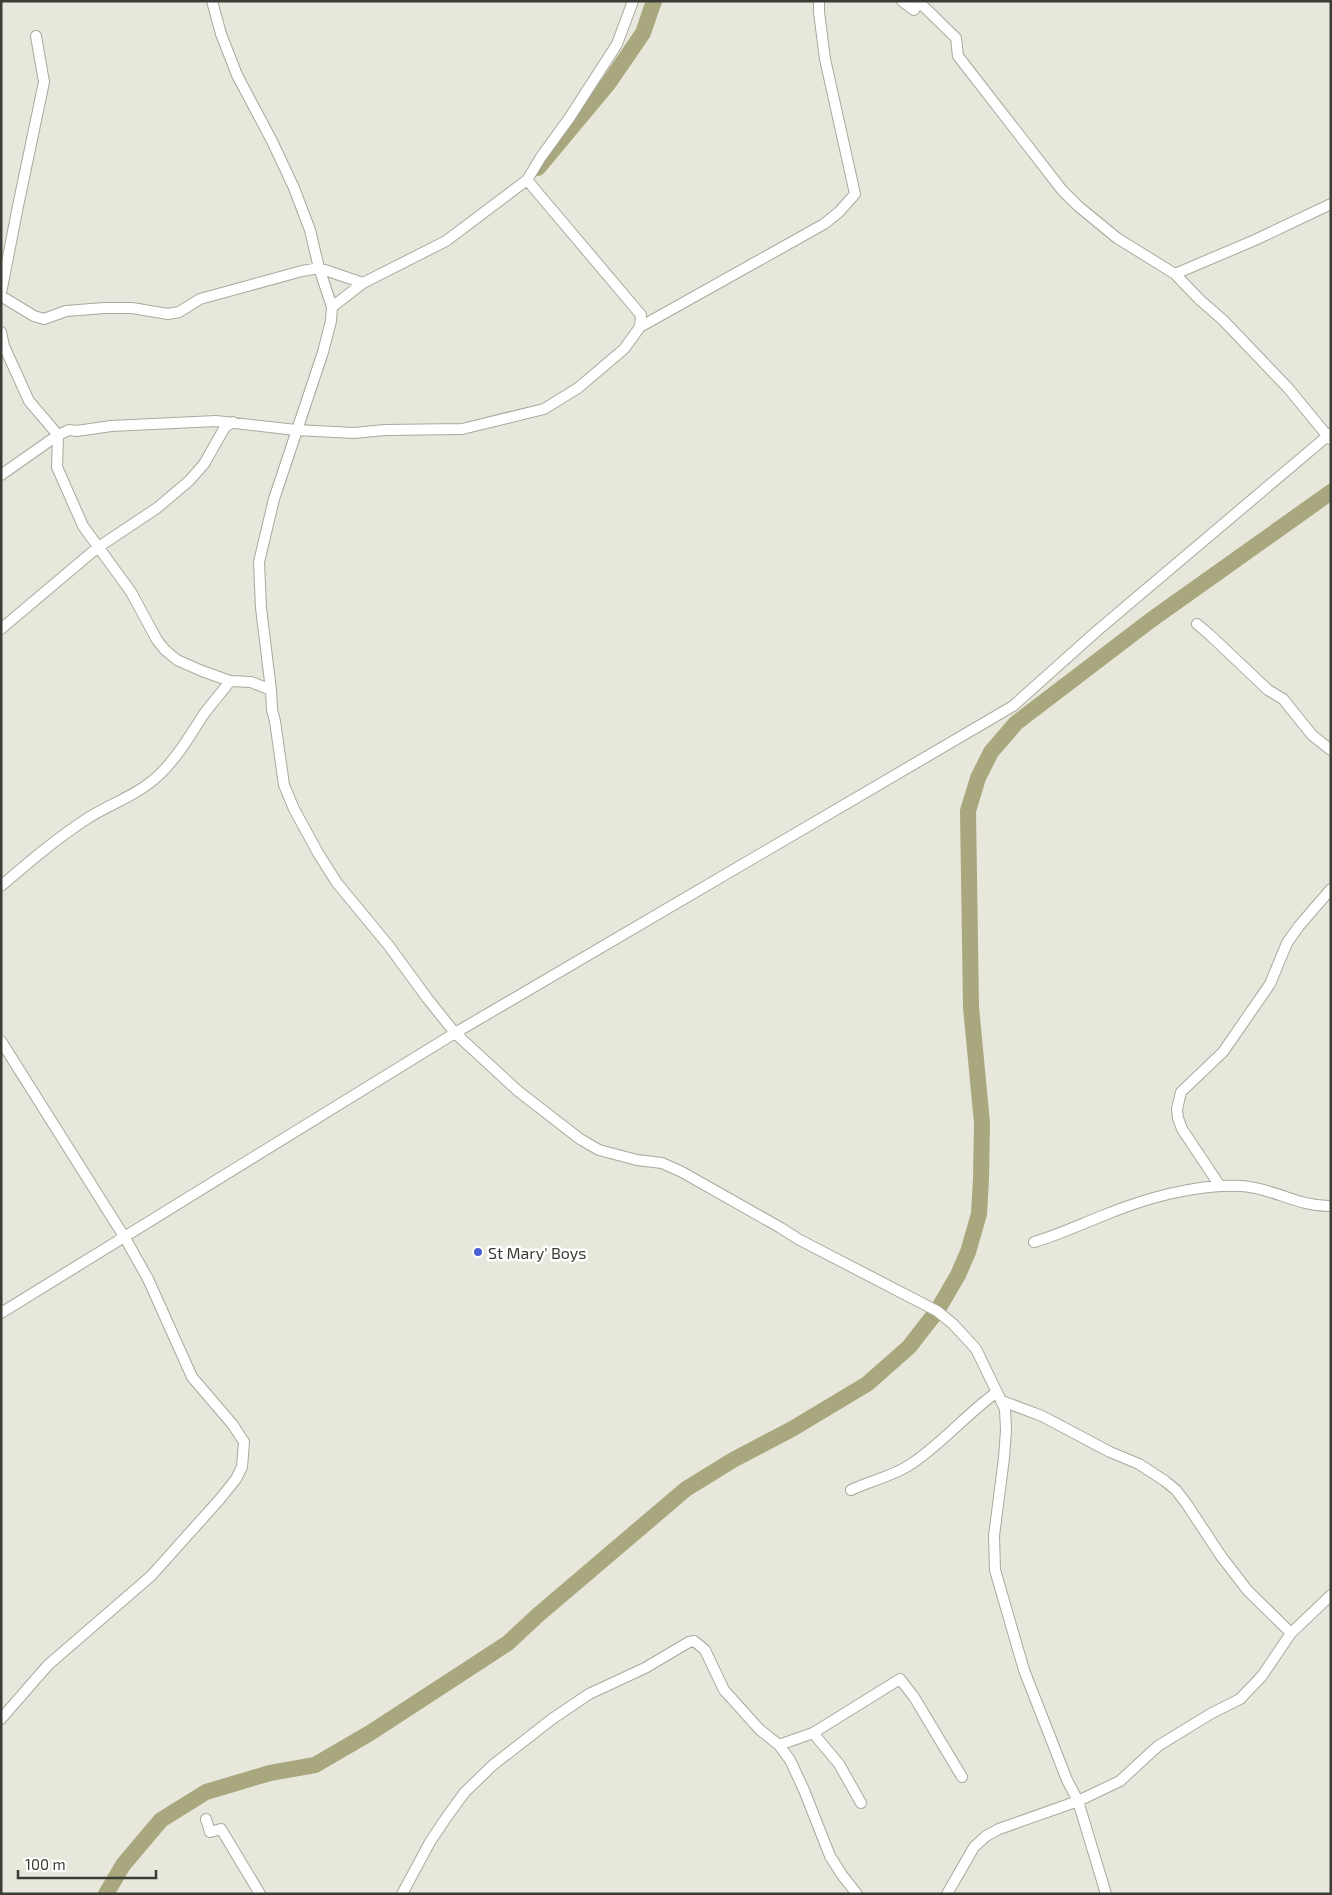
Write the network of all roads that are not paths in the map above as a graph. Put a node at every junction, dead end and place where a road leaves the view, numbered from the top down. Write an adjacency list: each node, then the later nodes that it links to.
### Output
1 (212, 1): 8 (street)
2 (633, 1): 6 (street)
3 (819, 1): 13 (street)
4 (902, 1): 9 (street)
5 (36, 36): 11 (street)
6 (527, 180): 10 (street); 13 (street)
7 (1331, 204): 9 (street)
8 (319, 268): 10 (street); 11 (street); 12 (street)
9 (1176, 274): 18 (street)
10 (363, 282): 12 (street)
11 (1, 295)
12 (332, 307): 16 (street)
13 (640, 327): 16 (street)
14 (1, 332): 17 (street)
15 (233, 422): 16 (street); 17 (street); 20 (street)
16 (296, 430): 24 (street)
17 (58, 435): 19 (street); 20 (street)
18 (1330, 436): 28 (street)
19 (1, 475)
20 (97, 548): 22 (street); 23 (street)
21 (1196, 624): 25 (street)
22 (1, 629)
23 (230, 681): 24 (street); 26 (street)
24 (271, 690): 28 (street)
25 (1331, 750)
26 (1, 886)
27 (1331, 890): 30 (street)
28 (455, 1033): 32 (street); 35 (street)
29 (1, 1041): 32 (street)
30 (1220, 1186): 31 (street); 33 (street)
31 (1331, 1206)
32 (125, 1238): 34 (street); 39 (street)
33 (1034, 1242)
34 (1, 1313)
35 (1000, 1396): 36 (street); 38 (street); 43 (street)
36 (851, 1490)
37 (1331, 1595): 38 (street)
38 (1291, 1633): 43 (street)
39 (1, 1719)
40 (813, 1733): 41 (street); 42 (street); 44 (street)
41 (779, 1745): 47 (street); 48 (street)
42 (962, 1777)
43 (1078, 1801): 49 (street); 50 (street)
44 (861, 1803)
45 (206, 1819): 46 (street)
46 (260, 1894)
47 (402, 1894)
48 (857, 1894)
49 (947, 1894)
50 (1106, 1894)

